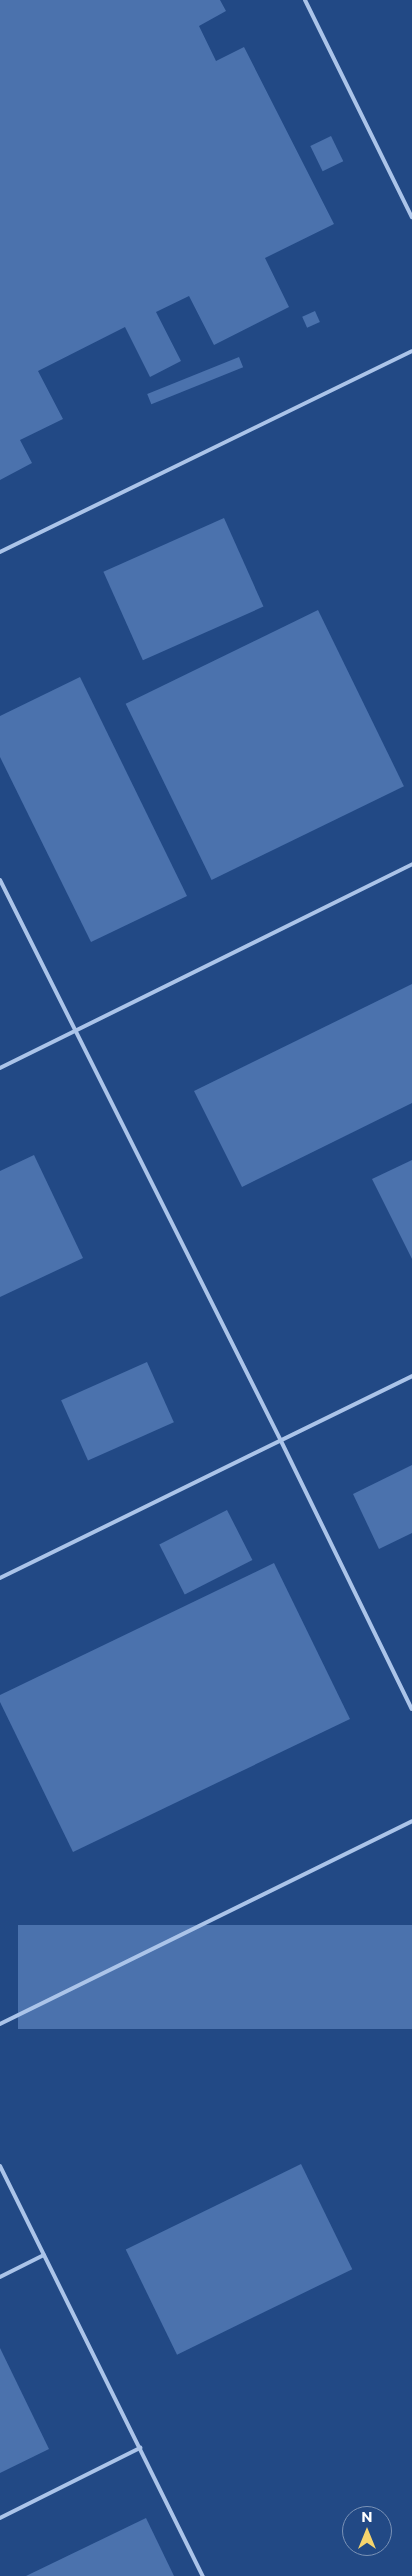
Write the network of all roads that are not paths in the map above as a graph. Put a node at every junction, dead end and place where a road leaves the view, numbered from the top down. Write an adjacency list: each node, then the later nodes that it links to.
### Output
1 (305, 0): 2 (lane)
2 (412, 217)
3 (412, 351): 4 (lane)
4 (0, 552)
5 (412, 864): 7 (lane)
6 (0, 880): 7 (lane)
7 (75, 1031): 8 (lane); 10 (lane)
8 (0, 1068)
9 (412, 1376): 10 (lane)
10 (281, 1441): 11 (lane); 12 (lane)
11 (0, 1578)
12 (412, 1710)
13 (412, 1821): 14 (lane)
14 (0, 2024)
15 (0, 2166): 16 (lane)
16 (44, 2255): 17 (lane); 18 (lane)
17 (0, 2277)
18 (140, 2448): 19 (lane); 20 (lane)
19 (0, 2518)
20 (203, 2576)

